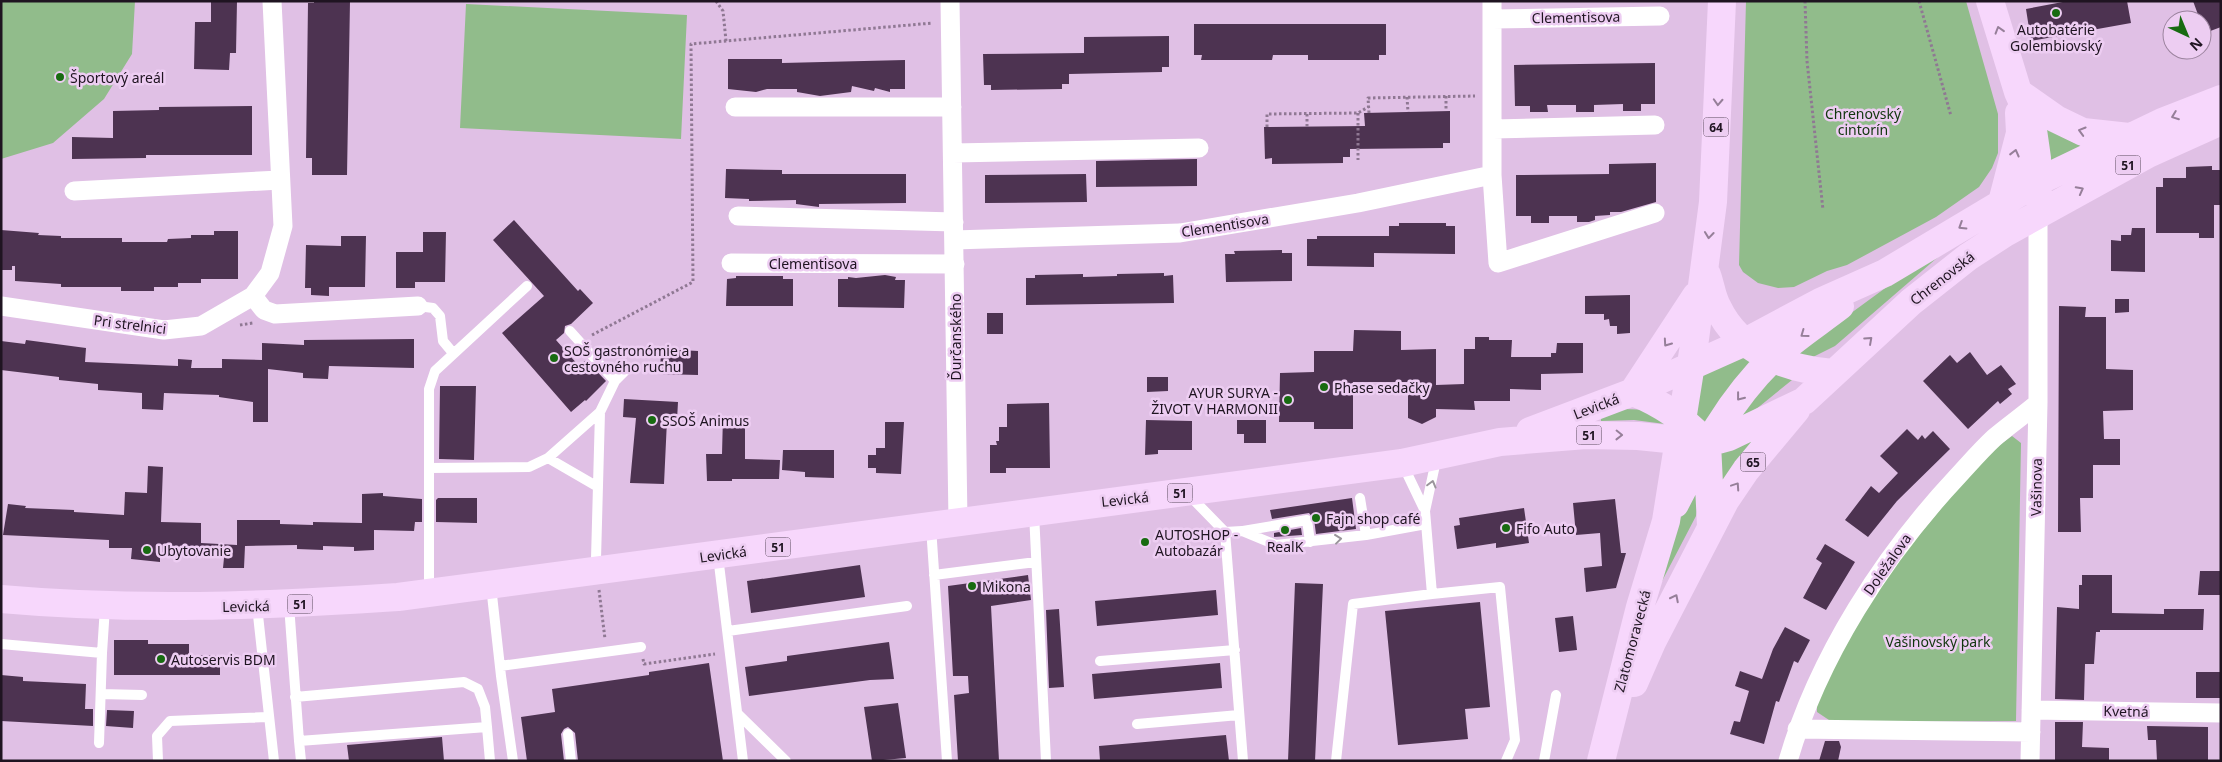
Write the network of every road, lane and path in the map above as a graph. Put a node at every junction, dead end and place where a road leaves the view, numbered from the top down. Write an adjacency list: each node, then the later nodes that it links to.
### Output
1 (272, 1): 36 (street, Pri strelnici)
2 (716, 1): 11 (path)
3 (950, 1): 18 (street, Ďurčanského)
4 (1722, 1): 48 (main road, 64, one-way to 48)
5 (1805, 1): 40 (path)
6 (1919, 1): 25 (path)
7 (1990, 1): 12 (main road, one-way to 7)
8 (1492, 10): 9 (street, Clementisova); 14 (street, Clementisova)
9 (1660, 16)
10 (939, 22): 11 (path)
11 (726, 41): 55 (path)
12 (2018, 92): 31 (main road, one-way to 12); 37 (main road); 39 (main road, one-way to 12)
13 (1446, 96): 14 (path); 15 (path); 20 (path)
14 (1493, 96): 30 (street, Clementisova)
15 (1407, 97): 19 (path); 21 (path)
16 (2221, 98): 31 (main road, 51, one-way to 31)
17 (735, 107): 18 (street)
18 (952, 107): 33 (street, Ďurčanského)
19 (1369, 107): 22 (path); 23 (path)
20 (1446, 111)
21 (1408, 112)
22 (1358, 113): 24 (path); 34 (path)
23 (1369, 113)
24 (1306, 114): 28 (path); 29 (path)
25 (1951, 116)
26 (2221, 122): 42 (main road, Chrenovská / 51, one-way to 26)
27 (1655, 125): 30 (street)
28 (1267, 127)
29 (1307, 127)
30 (1493, 129): 35 (street, Clementisova)
31 (2130, 137): 37 (main road, 51)
32 (1199, 148): 33 (street)
33 (953, 154): 44 (street, Ďurčanského)
34 (1358, 160)
35 (1492, 175): 41 (street, Clementisova); 44 (street, Clementisova)
36 (280, 180): 38 (street); 51 (street, Pri strelnici)
37 (2039, 181): 39 (main road, 51); 42 (main road)
38 (74, 191)
39 (2004, 200): 45 (main road); 49 (main road, 51, one-way to 49)
40 (1823, 210)
41 (1656, 213)
42 (2038, 213): 45 (main road, Chrenovská / 51); 65 (street, Vašinova)
43 (738, 216): 44 (street, Clementisova)
44 (954, 231): 47 (street, Ďurčanského)
45 (1968, 257): 61 (main road, Chrenovská / 51, one-way to 45)
46 (731, 263): 47 (street, Clementisova)
47 (955, 264): 80 (street, Ďurčanského)
48 (1705, 269): 56 (main road, 64); 59 (main road, 65); 63 (main road, one-way to 63)
49 (1885, 273): 56 (main road, 51); 58 (main road, 65, one-way to 58)
50 (527, 286): 57 (lane)
51 (253, 296): 52 (street, Pri strelnici); 53 (street)
52 (1, 306)
53 (418, 306): 57 (lane)
54 (570, 331): 55 (lane)
55 (579, 342): 62 (lane)
56 (1745, 342): 58 (main road, 64); 59 (main road, 51)
57 (453, 353): 73 (lane)
58 (1772, 360): 61 (main road, 64); 69 (main road, 65, one-way to 69)
59 (1690, 368): 63 (main road, Levická / 51); 67 (main road, 65)
60 (627, 369): 62 (lane)
61 (1833, 373): 64 (main road, Chrenovská / 51)
62 (615, 381): 66 (lane)
63 (1633, 392): 67 (main road, 51); 68 (main road, Levická / 51)
64 (1804, 402): 69 (main road, Chrenovská / 51); 83 (main road, 65, one-way to 64)
65 (2038, 404): 111 (street, Vašinova); 118 (street, Doležalova)
66 (600, 412): 71 (lane); 74 (lane)
67 (1679, 428): 68 (main road, Levická / 51, one-way to 67); 69 (main road, Chrenovská / 51); 79 (main road, 65)
68 (1500, 442): 70 (main road, Levická / 51)
69 (1707, 443): 79 (main road, 65); 83 (main road)
70 (1438, 455): 72 (main road, Levická / 51); 77 (lane, one-way to 70)
71 (548, 458): 73 (lane); 74 (lane)
72 (1402, 463): 75 (main road, Levická / 51); 77 (lane)
73 (429, 468): 93 (lane)
74 (598, 488): 89 (lane)
75 (1186, 493): 78 (main road, Levická / 51); 85 (lane)
76 (1360, 498): 86 (lane)
77 (1425, 511): 81 (lane)
78 (1034, 512): 80 (main road, Levická / 51); 90 (lane)
79 (1666, 521): 123 (main road, Zlatomoravecká / 65)
80 (958, 522): 82 (main road, Levická / 51)
81 (1426, 524): 86 (lane); 94 (lane)
82 (931, 526): 88 (main road, Levická / 51); 91 (lane)
83 (1711, 528): 123 (main road, 65, one-way to 83)
84 (1242, 531): 85 (lane); 87 (lane); 87 (lane)
85 (1225, 532): 103 (lane)
86 (1366, 535): 87 (lane, one-way to 86)
87 (1310, 542)
88 (718, 555): 92 (main road, Levická / 51); 100 (lane)
89 (596, 559)
90 (1036, 562): 91 (lane); 133 (lane)
91 (934, 575): 132 (lane)
92 (491, 586): 93 (main road, Levická / 51); 106 (lane)
93 (429, 593): 96 (main road, Levická / 51)
94 (1432, 594): 135 (lane); 136 (lane)
95 (1, 599): 99 (main road, Levická / 51)
96 (289, 605): 97 (main road, Levická / 51); 110 (lane)
97 (258, 606): 99 (main road, Levická / 51); 115 (lane)
98 (907, 606): 100 (lane)
99 (105, 607): 104 (lane)
100 (728, 631): 113 (lane)
101 (1, 644): 104 (lane)
102 (641, 647): 106 (lane)
103 (1235, 650): 105 (lane); 114 (lane)
104 (102, 653): 107 (lane)
105 (1100, 661)
106 (500, 666): 128 (lane)
107 (101, 694): 109 (lane); 122 (lane)
108 (1556, 695): 137 (lane)
109 (142, 696)
110 (295, 698): 117 (lane); 121 (lane)
111 (2031, 710): 112 (street, Kvetná); 119 (street, Vašinova)
112 (2221, 713)
113 (738, 714): 130 (lane); 131 (lane)
114 (1239, 715): 116 (lane); 134 (lane)
115 (268, 717): 124 (lane); 125 (lane)
116 (1137, 724)
117 (487, 728): 121 (lane); 127 (lane)
118 (1798, 729): 119 (street); 138 (street, Doležalova)
119 (2031, 732): 139 (street, Vašinova)
120 (568, 734): 129 (lane)
121 (300, 740): 126 (lane)
122 (99, 744)
123 (1602, 759)
124 (158, 761)
125 (274, 761)
126 (302, 761)
127 (490, 761)
128 (513, 761)
129 (571, 761)
130 (744, 761)
131 (786, 761)
132 (947, 761)
133 (1046, 761)
134 (1243, 761)
135 (1336, 761)
136 (1506, 761)
137 (1544, 761)
138 (1788, 761)
139 (2030, 761)

